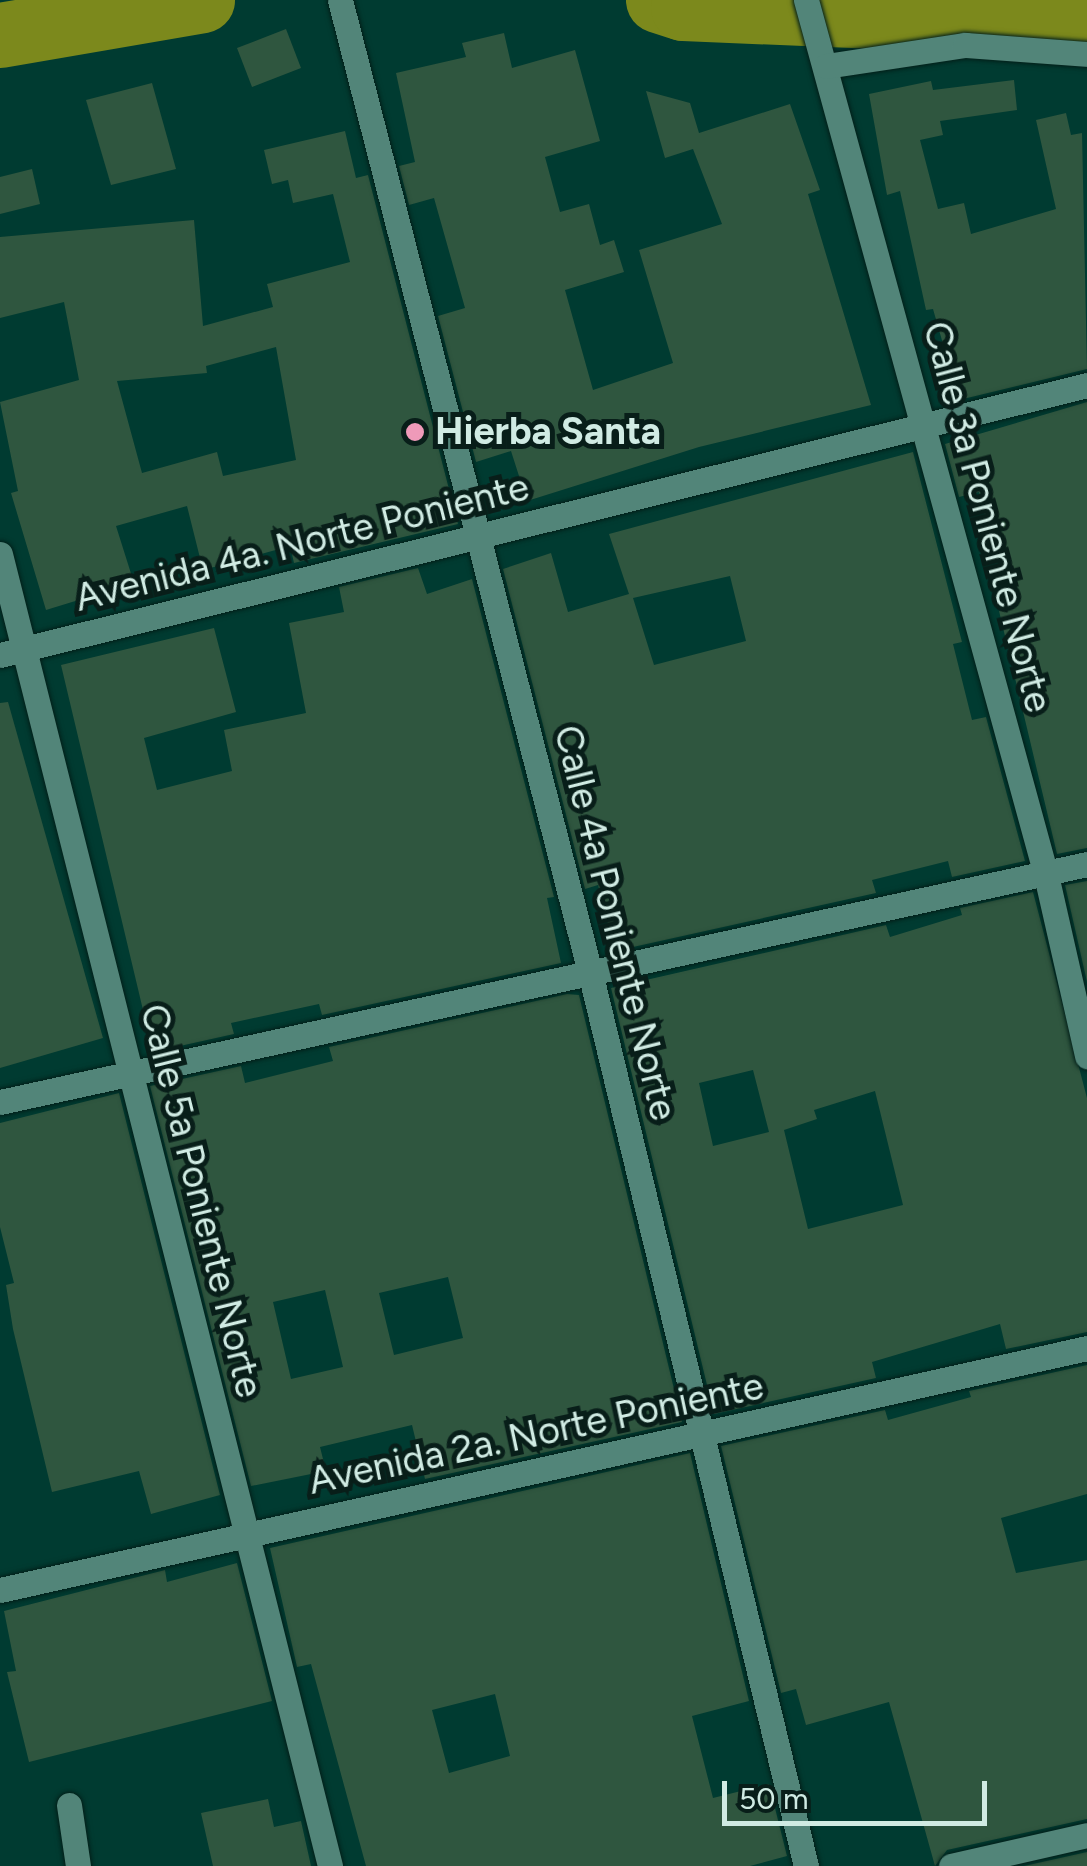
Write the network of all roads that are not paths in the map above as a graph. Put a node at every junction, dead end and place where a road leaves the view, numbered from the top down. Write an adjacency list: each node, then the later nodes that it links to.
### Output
1 (340, 0): 7 (street, Calle 4a Poniente Norte)
2 (806, 0): 4 (street, Calle 3a Poniente Norte)
3 (1087, 54): 4 (street)
4 (824, 56): 6 (street, Calle 3a Poniente Norte)
5 (1087, 385): 6 (street, Avenida 4a. Norte Poniente)
6 (922, 426): 7 (street, Avenida 4a. Norte Poniente); 11 (street, Calle 3a Poniente Norte)
7 (480, 539): 9 (street, Avenida 4a. Norte Poniente); 12 (street, Calle 4a Poniente Norte)
8 (0, 554): 9 (street, Calle 5a Poniente Norte)
9 (12, 652): 14 (street, Calle 5a Poniente Norte)
10 (1087, 864): 11 (street)
11 (1046, 875): 12 (street); 13 (street, Calle 3a Poniente Norte)
12 (591, 976): 14 (street); 17 (street, Calle 4a Poniente Norte)
13 (1087, 1056)
14 (128, 1074): 15 (street); 18 (street, Calle 5a Poniente Norte)
15 (0, 1102)
16 (1087, 1348): 17 (street, Avenida 2a. Norte Poniente)
17 (700, 1437): 18 (street, Avenida 2a. Norte Poniente); 24 (street, Calle 4a Poniente Norte)
18 (248, 1535): 19 (street, Avenida 2a. Norte Poniente); 23 (street, Calle 5a Poniente Norte)
19 (0, 1590)
20 (69, 1806): 22 (street)
21 (1087, 1834): 25 (street)
22 (78, 1866)
23 (330, 1866)
24 (806, 1866)
25 (951, 1866)

